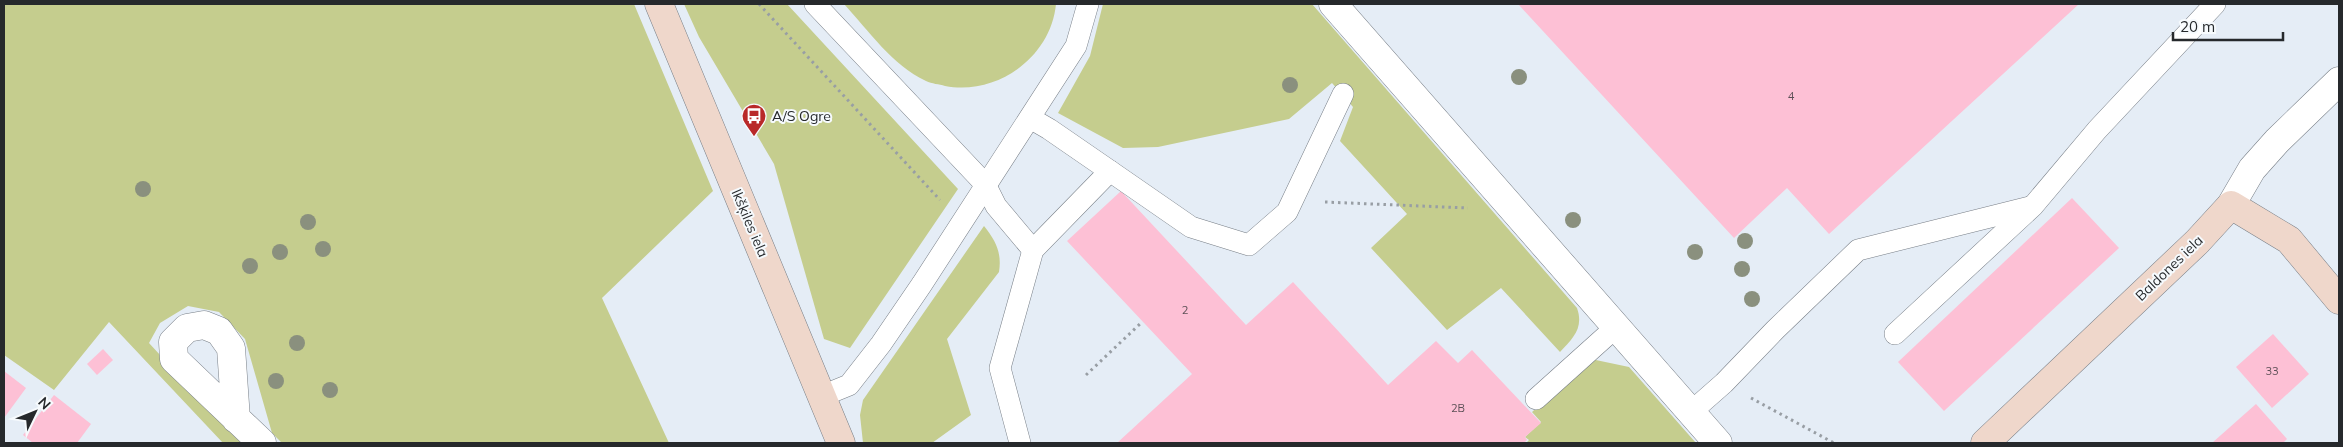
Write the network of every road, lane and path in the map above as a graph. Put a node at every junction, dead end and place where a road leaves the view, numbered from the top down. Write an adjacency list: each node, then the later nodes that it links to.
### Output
1 (659, 4): 24 (street, Ikšķiles iela)
2 (759, 4): 16 (path)
3 (815, 4): 11 (lane)
4 (1088, 4): 9 (lane)
5 (1333, 4): 15 (street)
6 (2215, 4): 14 (lane)
7 (2339, 81): 13 (street, Baldones iela)
8 (1343, 94): 12 (lane)
9 (1030, 118): 10 (lane); 11 (lane)
10 (1110, 171): 12 (lane); 17 (lane)
11 (986, 184): 16 (lane); 17 (lane)
12 (1295, 195): 15 (path)
13 (2231, 205): 18 (street); 33 (street, Baldones iela)
14 (2033, 206): 21 (lane); 23 (lane)
15 (1511, 209): 20 (street)
16 (962, 223): 24 (lane)
17 (1033, 250): 28 (lane)
18 (2339, 300)
19 (1142, 322): 22 (path)
20 (1615, 328): 25 (lane); 26 (street)
21 (1895, 334)
22 (1086, 375)
23 (1724, 383): 26 (lane); 32 (path)
24 (822, 396): 30 (street, Ikšķiles iela)
25 (1536, 399)
26 (1691, 412): 31 (street)
27 (236, 419): 29 (street)
28 (1018, 442)
29 (262, 443)
30 (841, 443)
31 (1718, 443)
32 (1834, 443)
33 (1985, 443)

